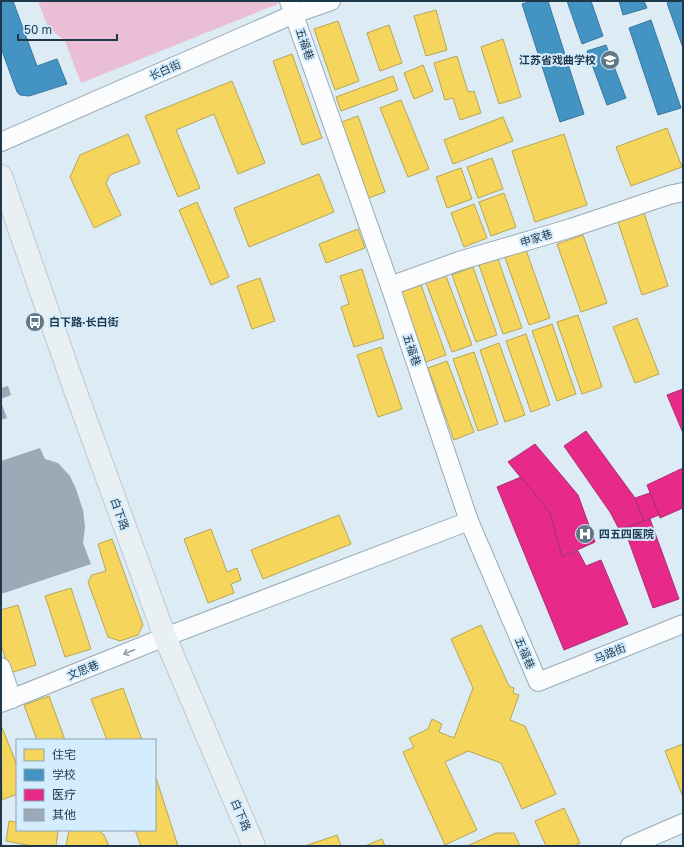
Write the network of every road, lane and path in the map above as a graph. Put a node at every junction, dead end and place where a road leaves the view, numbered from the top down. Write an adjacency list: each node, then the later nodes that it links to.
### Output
1 (330, 1): 2 (street, 长白街)
2 (292, 8): 3 (street, 长白街); 6 (street, 五福巷)
3 (1, 142)
4 (1, 176): 9 (main road, 白下路)
5 (683, 192): 6 (street, 申家巷)
6 (390, 286): 7 (street, 五福巷)
7 (468, 521): 9 (street, 文思巷); 11 (street, 五福巷)
8 (683, 624): 11 (street, 马路街)
9 (165, 637): 12 (street, 文思巷, one-way to 12); 14 (main road, 白下路)
10 (1, 667): 12 (street)
11 (538, 682)
12 (7, 701)
13 (683, 823): 15 (street)
14 (254, 846)
15 (630, 846)

